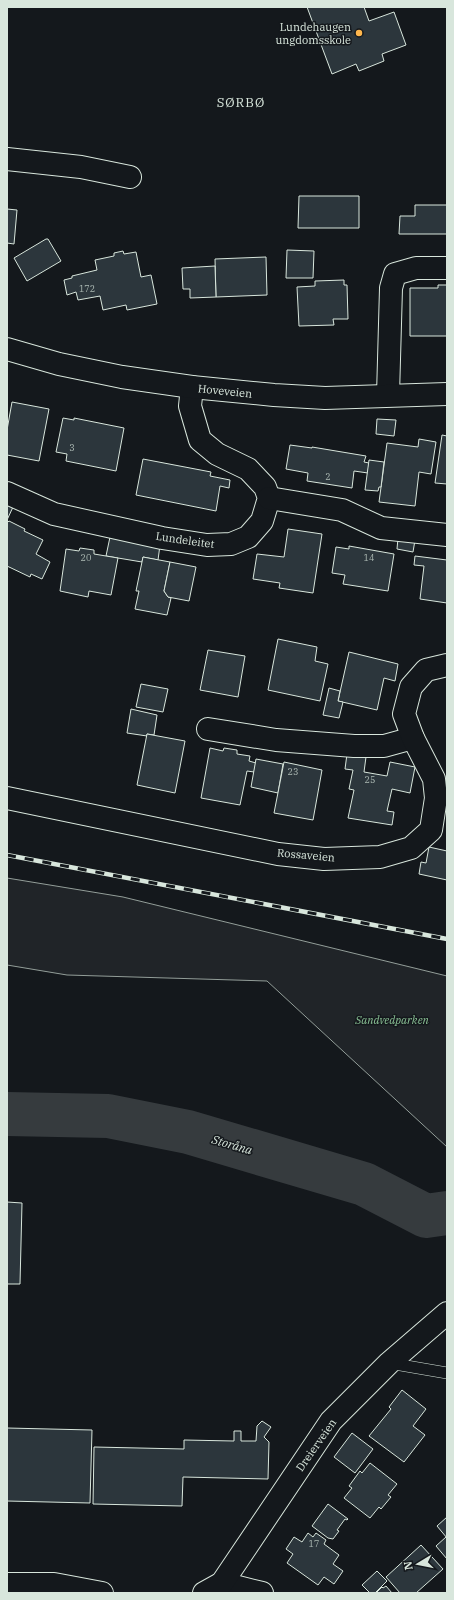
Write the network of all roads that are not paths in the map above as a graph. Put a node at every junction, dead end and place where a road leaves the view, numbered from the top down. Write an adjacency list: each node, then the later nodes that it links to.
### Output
1 (7, 159): 2 (street)
2 (130, 177)
3 (447, 268): 7 (street)
4 (7, 349): 5 (street, Hoveveien)
5 (192, 387): 7 (street, Hoveveien); 9 (street)
6 (447, 394): 7 (street, Hoveveien)
7 (388, 395)
8 (7, 493): 9 (street, Lundeleitet)
9 (269, 498): 10 (street)
10 (447, 535)
11 (447, 665): 13 (street, Rossaveien)
12 (208, 729): 13 (street)
13 (413, 738): 15 (street, Rossaveien)
14 (7, 798): 15 (street, Rossaveien)
15 (442, 798)
16 (447, 1313): 17 (street, Dreierveien)
17 (389, 1363): 18 (lane); 20 (street, Dreierveien)
18 (447, 1373)
19 (7, 1584): 21 (street)
20 (213, 1588): 23 (street)
21 (52, 1589): 22 (street)
22 (102, 1593)
23 (262, 1593)

